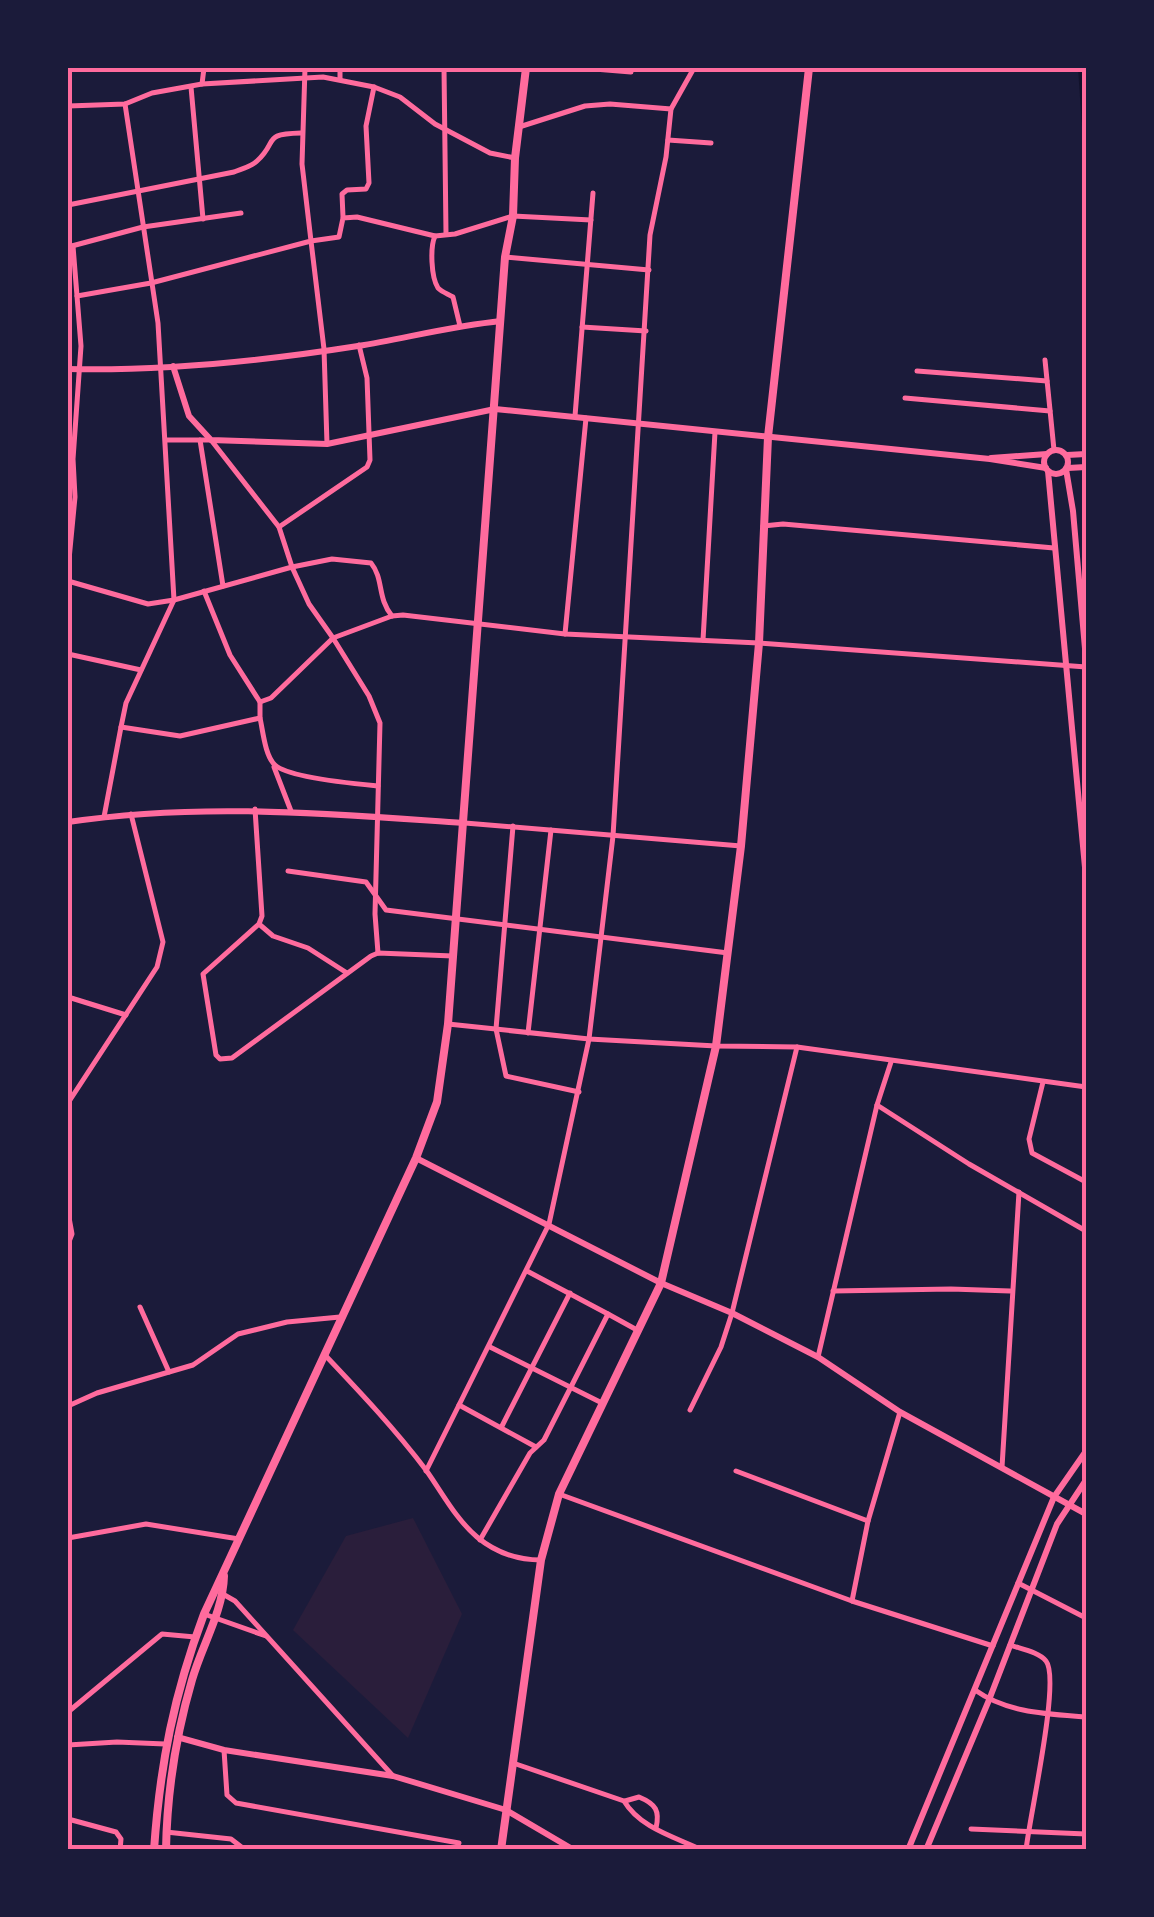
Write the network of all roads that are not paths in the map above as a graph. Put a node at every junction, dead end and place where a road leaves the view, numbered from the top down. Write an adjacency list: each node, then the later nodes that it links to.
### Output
1 (204, 68): 14 (street)
2 (266, 68): 13 (street)
3 (306, 68): 11 (street)
4 (340, 68): 12 (street)
5 (444, 68): 21 (street)
6 (526, 68): 20 (main road)
7 (582, 68): 10 (street)
8 (694, 68): 19 (street)
9 (809, 68): 66 (main road)
10 (630, 72)
11 (305, 77): 12 (street); 13 (street); 22 (street)
12 (340, 79): 16 (street)
13 (265, 80): 14 (street)
14 (202, 84): 15 (street)
15 (192, 86): 17 (street); 26 (street)
16 (374, 87): 21 (street); 32 (street)
17 (125, 104): 18 (street); 27 (street)
18 (68, 106)
19 (671, 109): 20 (street); 23 (street)
20 (519, 127): 25 (main road)
21 (447, 130): 25 (street); 37 (street)
22 (301, 132): 26 (street); 38 (street)
23 (668, 140): 24 (street); 42 (street)
24 (711, 143)
25 (515, 158): 31 (main road)
26 (198, 178): 27 (street); 33 (street)
27 (136, 189): 29 (street); 35 (street)
28 (593, 193): 34 (street)
29 (68, 205)
30 (242, 213): 33 (street)
31 (513, 216): 34 (street); 37 (street); 40 (main road)
32 (342, 218): 36 (street); 38 (street)
33 (203, 219): 35 (street)
34 (591, 220): 41 (street)
35 (144, 227): 39 (street); 43 (street)
36 (434, 236): 37 (street); 46 (street)
37 (446, 236)
38 (311, 241): 43 (street); 50 (street)
39 (70, 247): 44 (street)
40 (505, 257): 41 (street); 45 (main road)
41 (586, 264): 42 (street); 47 (street)
42 (649, 270): 48 (street)
43 (151, 284): 44 (street); 52 (street)
44 (77, 296): 55 (street)
45 (503, 321): 46 (street); 59 (main road)
46 (460, 326): 49 (street)
47 (582, 326): 48 (street); 61 (street)
48 (646, 331): 63 (street)
49 (360, 345): 50 (street); 65 (street)
50 (324, 350): 53 (street); 70 (street)
51 (1045, 360): 57 (street)
52 (162, 366): 53 (street); 55 (street); 67 (street)
53 (173, 366): 69 (street)
54 (68, 369): 55 (street)
55 (78, 370): 75 (street)
56 (917, 371): 57 (street)
57 (1047, 380): 60 (street)
58 (905, 398): 60 (street)
59 (495, 410): 61 (street); 65 (street); 89 (main road)
60 (1050, 410): 71 (street)
61 (575, 416): 62 (street)
62 (586, 418): 63 (street); 90 (street)
63 (640, 425): 64 (street); 91 (street)
64 (715, 432): 66 (street); 93 (street)
65 (370, 436): 70 (street); 80 (street)
66 (768, 437): 74 (street); 79 (main road)
67 (167, 440): 68 (street); 87 (street)
68 (200, 440): 69 (street); 85 (street)
69 (211, 440): 70 (street); 80 (street)
70 (326, 444)
71 (1050, 452): 72 (street); 74 (street); 78 (street)
72 (1066, 454): 73 (street); 77 (street)
73 (1086, 454)
74 (990, 458): 78 (street)
75 (70, 459): 83 (street)
76 (1086, 467): 77 (street)
77 (1066, 468): 78 (street); 96 (street)
78 (1047, 470): 81 (street)
79 (762, 526): 81 (street); 94 (main road)
80 (279, 527): 82 (street)
81 (1054, 548): 97 (street)
82 (292, 567): 85 (street); 88 (street); 92 (street)
83 (68, 570)
84 (68, 581): 87 (street)
85 (223, 586): 86 (street)
86 (204, 591): 87 (street); 99 (street)
87 (174, 600): 98 (street)
88 (392, 616): 89 (street); 92 (street)
89 (480, 624): 90 (street); 110 (main road)
90 (565, 634): 91 (street)
91 (626, 636): 93 (street); 113 (street)
92 (333, 638): 99 (street); 103 (street)
93 (702, 640): 94 (street)
94 (759, 643): 97 (street); 114 (main road)
95 (68, 654): 98 (street)
96 (1086, 663): 97 (street)
97 (1066, 666): 116 (street)
98 (141, 670): 101 (street)
99 (260, 702): 100 (street)
100 (260, 718): 101 (street); 102 (street)
101 (121, 727): 107 (street)
102 (273, 764): 103 (street); 105 (street)
103 (378, 786): 108 (street)
104 (255, 809): 105 (street); 106 (street); 119 (street)
105 (290, 811): 108 (street)
106 (131, 814): 107 (street); 128 (street)
107 (104, 817): 109 (street)
108 (378, 817): 110 (street); 117 (street)
109 (68, 822)
110 (464, 823): 111 (street); 118 (main road)
111 (513, 826): 112 (street); 120 (street)
112 (551, 830): 113 (street); 121 (street)
113 (613, 836): 114 (street); 122 (street)
114 (741, 846): 124 (main road)
115 (288, 870): 117 (street)
116 (1086, 878)
117 (376, 896): 118 (street); 123 (street)
118 (456, 921): 120 (street); 125 (main road)
119 (259, 924): 126 (street); 126 (street)
120 (504, 926): 121 (street); 130 (street)
121 (540, 930): 122 (street); 131 (street)
122 (598, 938): 124 (street); 132 (street)
123 (378, 953): 125 (street); 126 (street)
124 (728, 953): 133 (main road)
125 (454, 956): 129 (main road)
126 (347, 974)
127 (68, 997): 128 (street)
128 (126, 1015): 139 (street)
129 (448, 1024): 130 (street); 141 (main road)
130 (496, 1029): 131 (street); 138 (street)
131 (528, 1032): 132 (street)
132 (589, 1039): 133 (street); 138 (street)
133 (716, 1046): 134 (street); 149 (main road)
134 (797, 1047): 135 (street); 154 (street)
135 (890, 1062): 136 (street); 140 (street)
136 (1044, 1082): 137 (street); 142 (street)
137 (1086, 1088)
138 (579, 1092): 145 (street)
139 (68, 1103)
140 (877, 1104): 143 (street); 150 (street)
141 (416, 1158): 145 (street); 156 (main road)
142 (1086, 1182)
143 (1019, 1192): 146 (street); 151 (street)
144 (68, 1212): 147 (street)
145 (549, 1224): 148 (street); 149 (street)
146 (1086, 1231)
147 (68, 1244)
148 (526, 1271): 152 (street); 158 (street)
149 (661, 1284): 154 (street); 157 (main road)
150 (833, 1291): 151 (street); 160 (street)
151 (1011, 1292): 172 (street)
152 (570, 1293): 155 (street); 161 (street)
153 (140, 1307): 162 (street)
154 (732, 1313): 160 (street); 167 (street)
155 (608, 1314): 157 (street); 163 (street)
156 (340, 1317): 159 (main road); 162 (street)
157 (639, 1332): 164 (main road)
158 (490, 1347): 161 (street); 166 (street)
159 (324, 1354): 173 (street); 182 (main road)
160 (818, 1357): 168 (street)
161 (532, 1368): 163 (street); 169 (street)
162 (169, 1372): 165 (street)
163 (570, 1386): 164 (street); 170 (street)
164 (602, 1403): 176 (main road)
165 (68, 1406)
166 (459, 1406): 169 (street); 173 (street)
167 (690, 1410)
168 (900, 1412): 172 (street); 180 (street)
169 (502, 1426): 170 (street)
170 (536, 1446): 183 (street)
171 (1086, 1451): 177 (street)
172 (1002, 1466): 177 (street)
173 (426, 1470): 183 (street)
174 (736, 1471): 180 (street)
175 (1086, 1480): 178 (street)
176 (559, 1494): 184 (main road); 190 (street)
177 (1054, 1496): 178 (street); 186 (street)
178 (1069, 1503): 179 (street); 188 (street)
179 (1086, 1514)
180 (868, 1520): 190 (street)
181 (68, 1538): 182 (street)
182 (239, 1539): 185 (main road)
183 (480, 1540): 184 (street)
184 (541, 1560): 207 (main road)
185 (224, 1576): 187 (main road); 189 (main road)
186 (1018, 1583): 188 (street); 197 (street)
187 (213, 1589): 189 (street); 191 (main road)
188 (1032, 1590): 193 (street); 196 (street)
189 (224, 1594): 192 (main road); 195 (street)
190 (852, 1601): 197 (street)
191 (204, 1614): 192 (street); 194 (main road)
192 (215, 1618): 195 (street); 203 (main road)
193 (1086, 1618)
194 (195, 1637): 200 (street); 204 (main road)
195 (269, 1638): 208 (street)
196 (1010, 1645): 199 (street); 201 (street)
197 (994, 1646): 198 (street)
198 (974, 1690): 199 (street); 226 (street)
199 (989, 1700): 201 (street); 227 (street)
200 (68, 1712)
201 (1049, 1714): 202 (street); 214 (street)
202 (1086, 1717)
203 (177, 1737): 206 (street); 215 (main road)
204 (165, 1744): 205 (street); 220 (main road)
205 (68, 1745)
206 (224, 1750): 208 (street); 217 (street)
207 (513, 1763): 209 (street); 210 (main road)
208 (393, 1776): 210 (street)
209 (624, 1801): 212 (street); 212 (street)
210 (506, 1810): 223 (main road); 224 (street)
211 (68, 1819): 219 (street)
212 (656, 1828): 225 (street)
213 (971, 1828): 214 (street)
214 (1028, 1831): 216 (street); 228 (street)
215 (166, 1832): 218 (street); 221 (main road)
216 (1086, 1834)
217 (459, 1843)
218 (244, 1849): 222 (street)
219 (120, 1850)
220 (154, 1850)
221 (166, 1850)
222 (253, 1850)
223 (501, 1850)
224 (574, 1850)
225 (702, 1850)
226 (908, 1850)
227 (926, 1850)
228 (1026, 1850)

